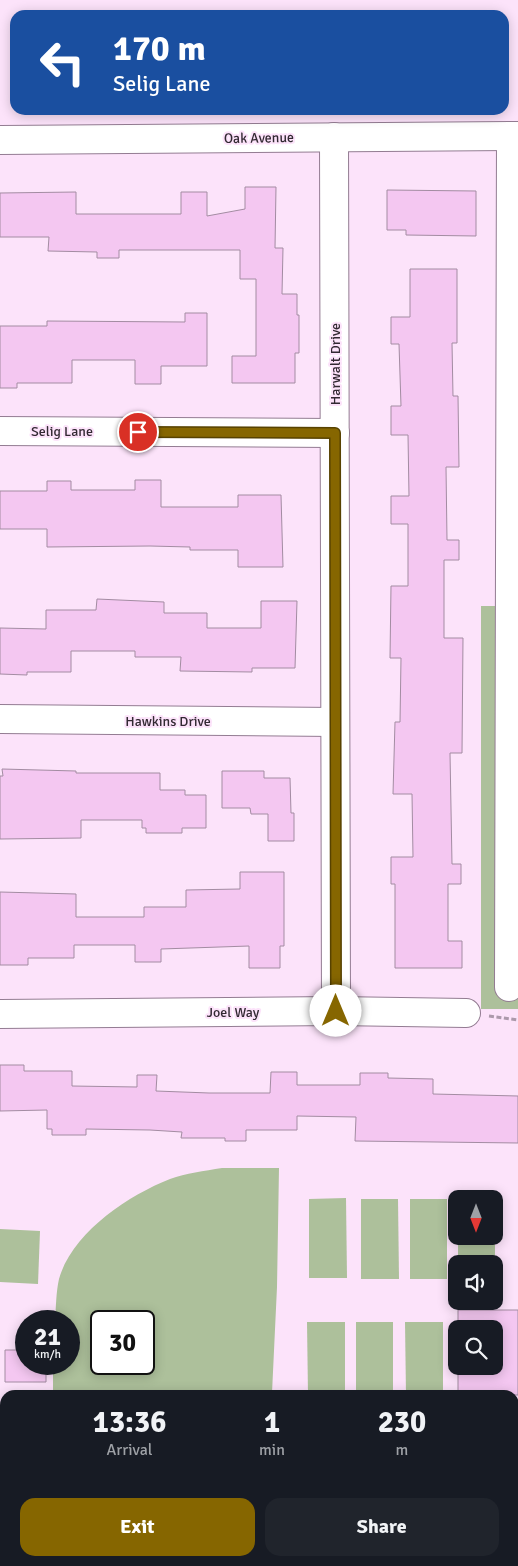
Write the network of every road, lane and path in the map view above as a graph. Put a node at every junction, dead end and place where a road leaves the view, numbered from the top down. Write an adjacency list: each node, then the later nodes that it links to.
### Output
1 (514, 136): 2 (street, Oak Avenue); 8 (street)
2 (334, 137): 3 (street, Oak Avenue); 5 (street, Harwalt Drive)
3 (0, 140)
4 (0, 431): 5 (street, Selig Lane)
5 (335, 433): 7 (street, Harwalt Drive)
6 (0, 720): 7 (street, Hawkins Drive)
7 (335, 722): 9 (street, Harwalt Drive)
8 (509, 987)
9 (336, 1011): 10 (street, Joel Way); 11 (street, Joel Way)
10 (466, 1013)
11 (0, 1014)

